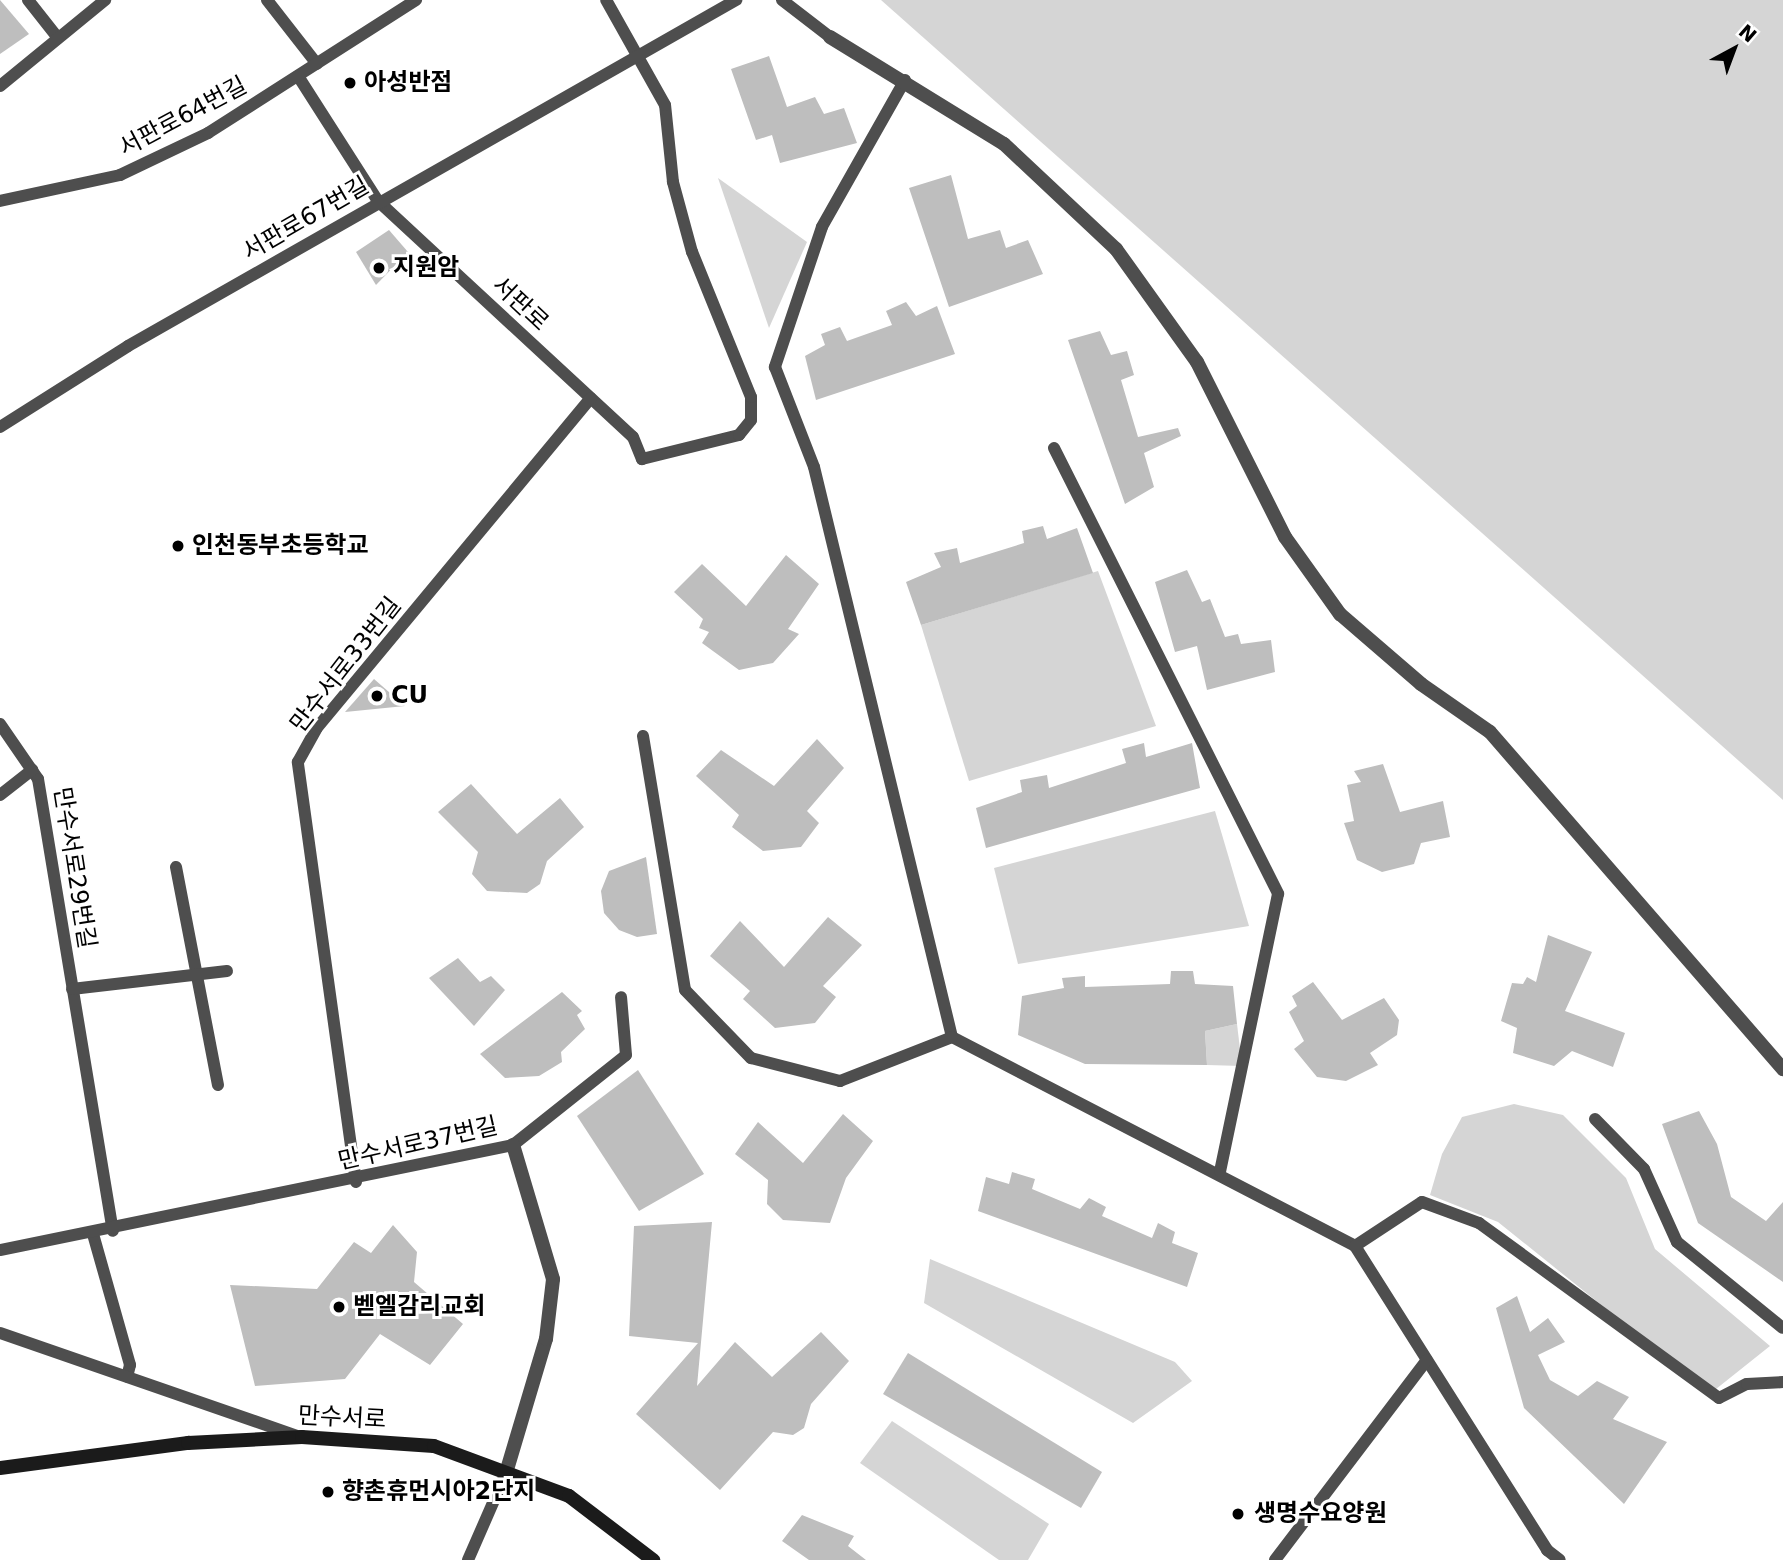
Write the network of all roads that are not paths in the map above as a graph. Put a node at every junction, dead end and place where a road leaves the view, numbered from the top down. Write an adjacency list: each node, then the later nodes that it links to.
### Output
1 (28, 0): 9 (lane)
2 (105, 0): 9 (lane)
3 (267, 0): 11 (lane)
4 (416, 0): 11 (lane, 서판로64번길)
5 (606, 0): 10 (lane)
6 (736, 0): 10 (lane, 서판로67번길)
7 (782, 0): 8 (lane)
8 (830, 37): 13 (street)
9 (58, 38): 14 (lane)
10 (640, 57): 16 (lane, 서판로67번길); 17 (lane, 서판로)
11 (317, 64): 12 (lane, 서판로64번길)
12 (298, 76): 15 (lane, 서판로64번길); 16 (lane, 서판로)
13 (905, 79): 29 (lane); 30 (street)
14 (0, 86)
15 (0, 201)
16 (379, 201): 17 (lane, 서판로); 18 (lane, 서판로67번길)
17 (592, 398): 35 (lane, 만수서로33번길)
18 (0, 427)
19 (1054, 448): 34 (lane)
20 (0, 724): 22 (lane, 만수서로29번길)
21 (643, 736): 29 (lane)
22 (32, 771): 23 (lane); 27 (lane, 만수서로29번길)
23 (0, 795)
24 (176, 867): 25 (lane)
25 (196, 971): 26 (lane); 27 (lane); 31 (lane)
26 (227, 971)
27 (72, 989): 36 (lane, 만수서로29번길)
28 (621, 997): 33 (lane)
29 (952, 1037): 34 (lane)
30 (1783, 1069)
31 (218, 1085)
32 (1595, 1119): 40 (lane)
33 (513, 1145): 35 (lane, 만수서로37번길); 47 (street, 만수서로37번길)
34 (1220, 1171): 38 (lane)
35 (356, 1182): 36 (lane, 만수서로37번길)
36 (113, 1231): 37 (lane, 만수서로37번길)
37 (93, 1234): 39 (lane, 만수서로37번길); 43 (lane)
38 (1355, 1246): 42 (lane); 44 (lane)
39 (0, 1250)
40 (1783, 1328)
41 (0, 1333): 43 (lane)
42 (1427, 1360): 50 (lane); 51 (lane)
43 (127, 1377): 45 (lane)
44 (1783, 1381)
45 (302, 1437): 46 (street, 만수서로); 47 (street, 만수서로)
46 (0, 1468)
47 (506, 1473): 48 (lane); 49 (street, 만수서로)
48 (468, 1560)
49 (653, 1560)
50 (1275, 1560)
51 (1560, 1560)

